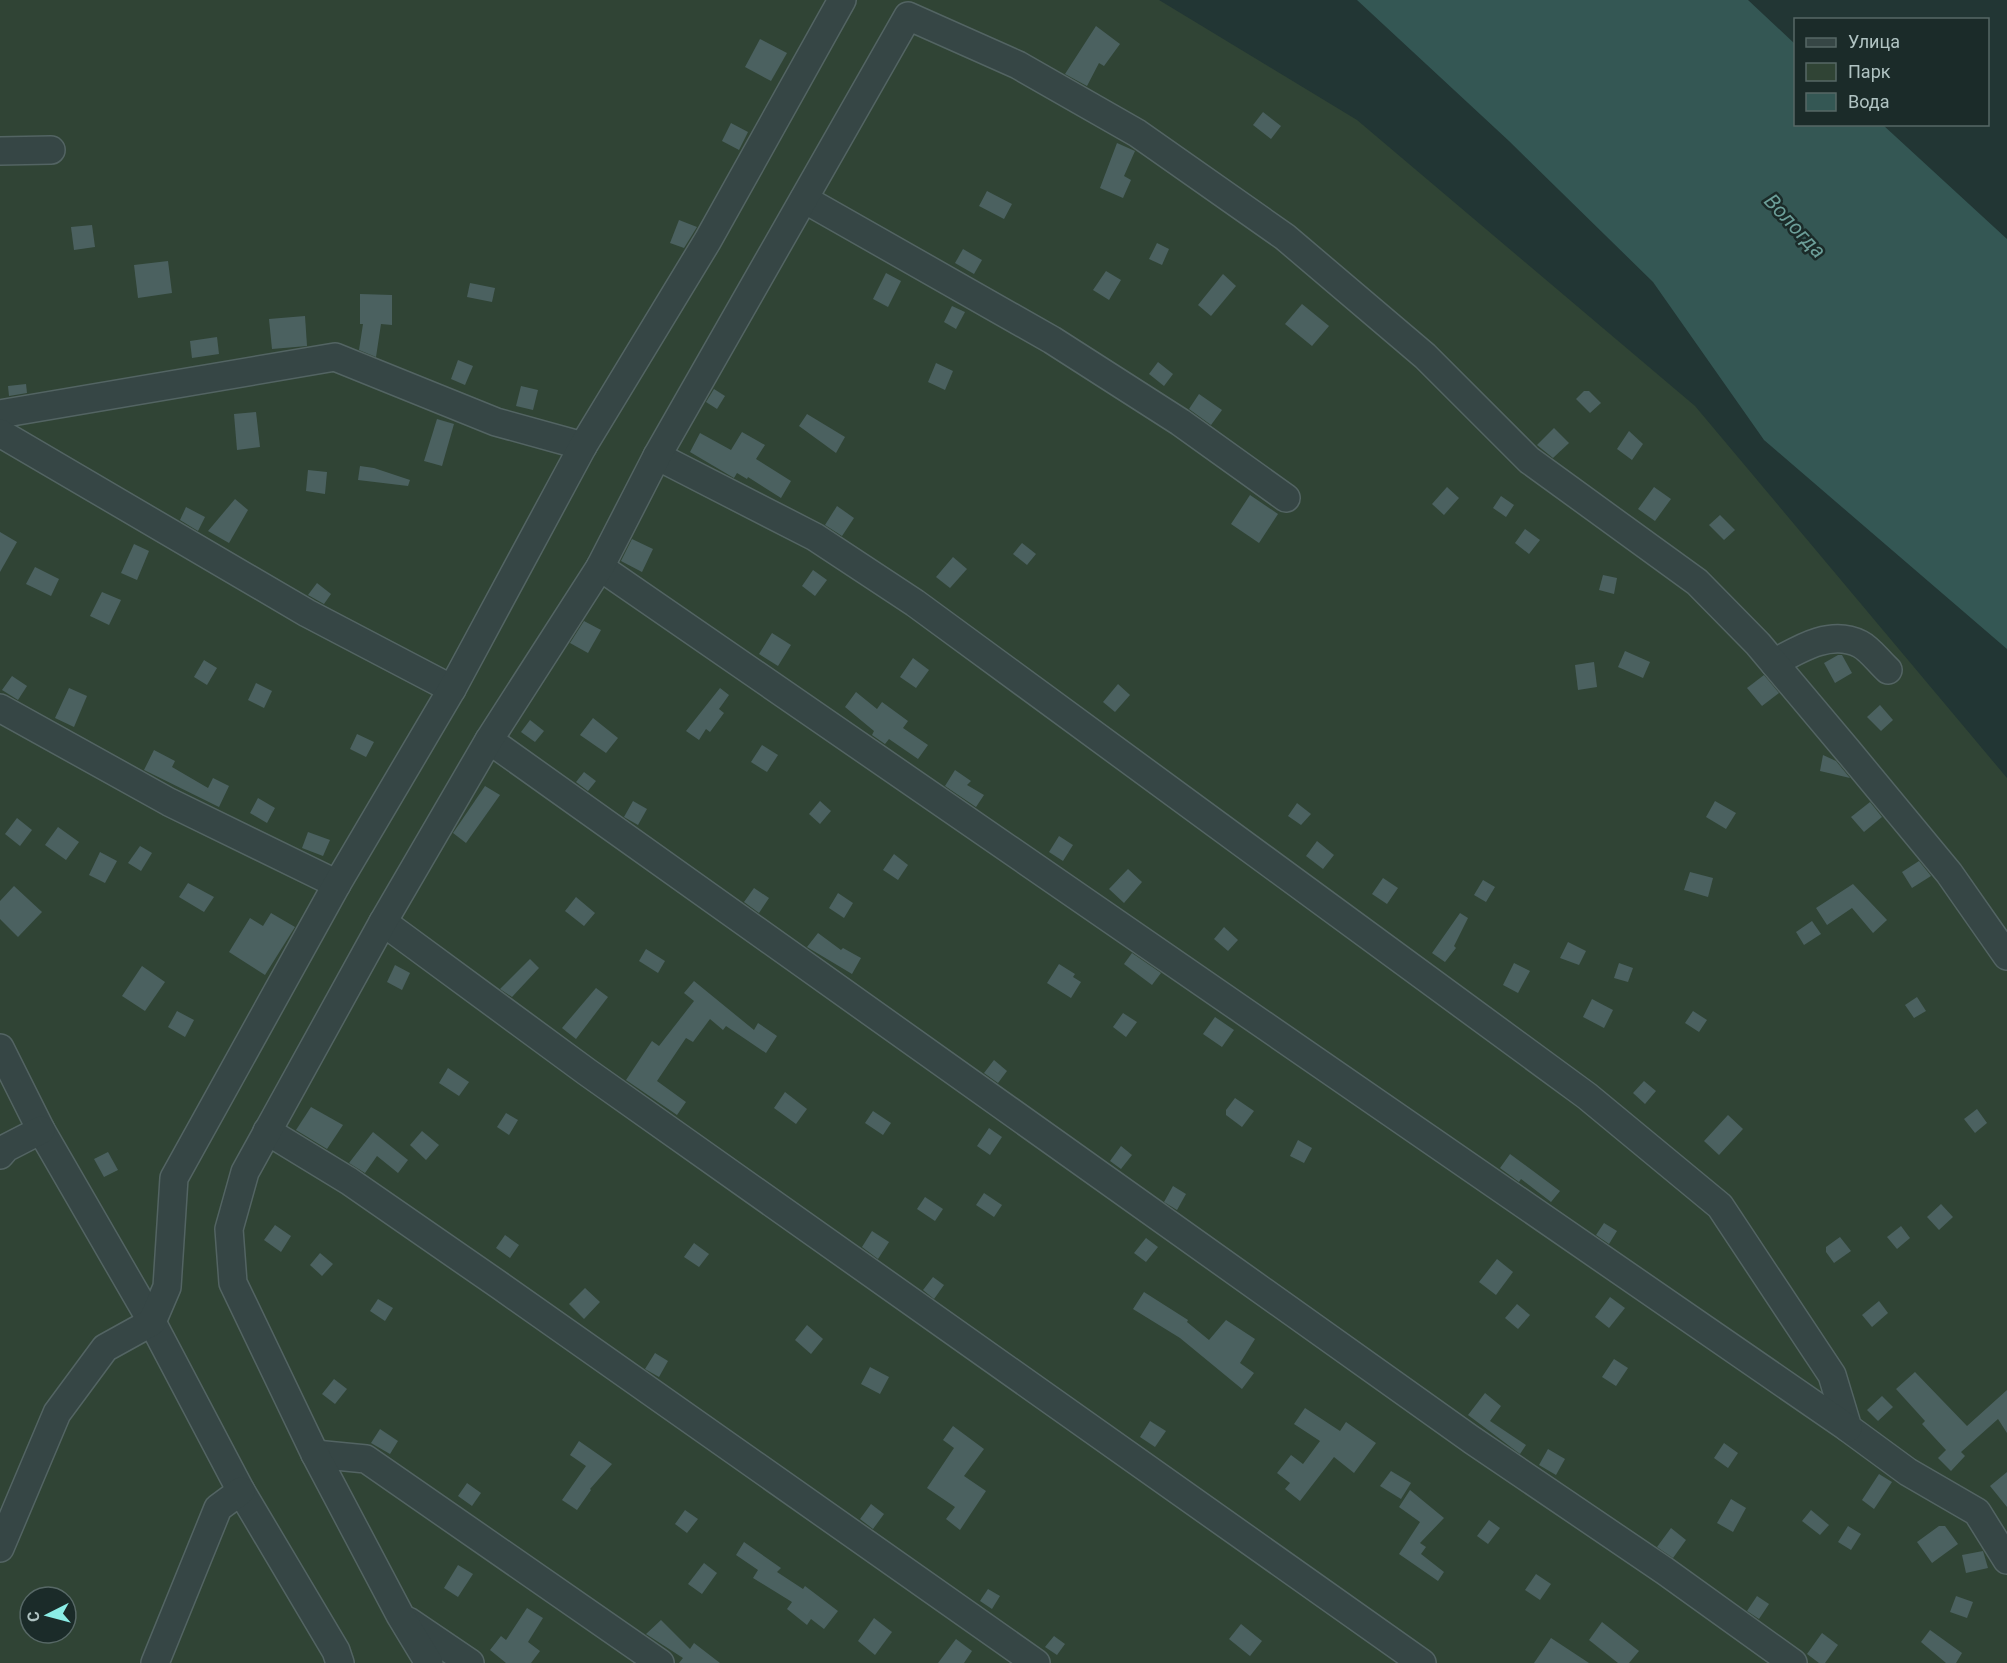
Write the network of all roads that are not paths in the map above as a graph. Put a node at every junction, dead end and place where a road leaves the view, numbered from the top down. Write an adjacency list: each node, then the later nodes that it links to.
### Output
1 (842, 0): 7 (street)
2 (51, 150): 3 (street)
3 (0, 151)
4 (804, 199): 8 (street); 9 (street); 11 (street)
5 (0, 414): 7 (street)
6 (0, 433): 13 (street)
7 (583, 446): 13 (street)
8 (657, 456): 10 (street); 24 (street)
9 (1286, 498)
10 (600, 567): 15 (street); 24 (street)
11 (1774, 663): 12 (street); 18 (street)
12 (1888, 670)
13 (452, 689): 16 (street)
14 (0, 708): 16 (street)
15 (489, 740): 17 (street); 37 (street)
16 (337, 884): 23 (street)
17 (383, 922): 21 (street); 36 (street)
18 (2007, 957)
19 (0, 1048): 20 (street)
20 (41, 1130): 22 (street); 23 (street)
21 (267, 1131): 25 (street); 35 (street)
22 (0, 1155)
23 (152, 1322): 26 (street); 27 (street)
24 (1848, 1428): 28 (street)
25 (315, 1454): 29 (street); 34 (street)
26 (241, 1491): 30 (street); 31 (street)
27 (0, 1548)
28 (2007, 1560)
29 (400, 1615): 32 (street); 33 (street)
30 (155, 1663)
31 (340, 1663)
32 (429, 1663)
33 (470, 1663)
34 (660, 1663)
35 (1036, 1663)
36 (1422, 1663)
37 (1793, 1663)

